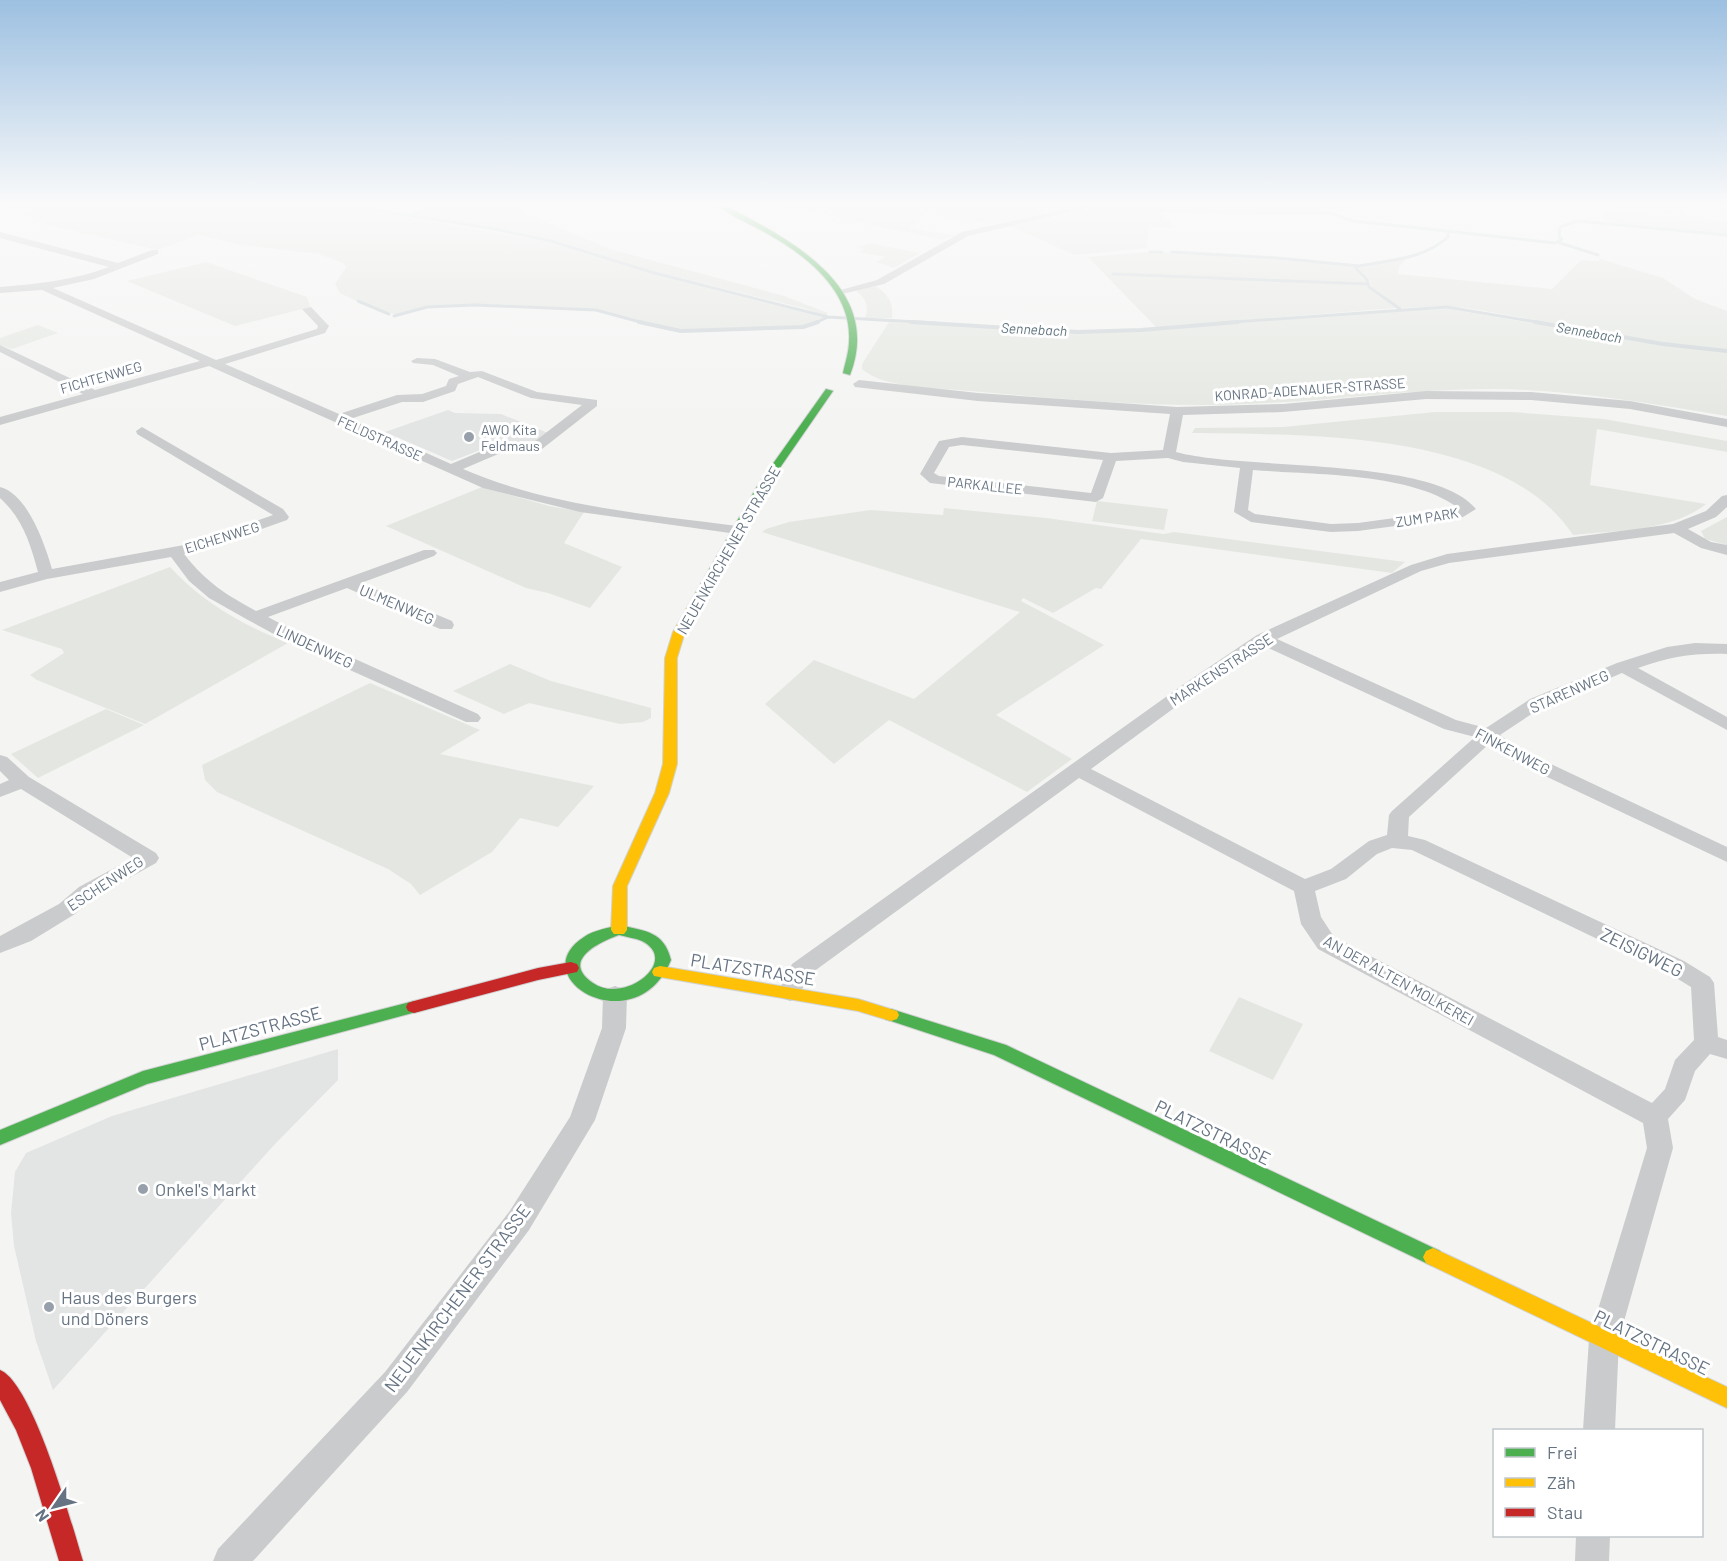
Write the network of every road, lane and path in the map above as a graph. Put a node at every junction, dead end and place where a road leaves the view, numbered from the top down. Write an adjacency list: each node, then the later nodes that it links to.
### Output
1 (81, 279): 4 (street, FELDSTRASSE)
2 (831, 279): 6 (street)
3 (885, 279): 6 (street)
4 (42, 287): 5 (street, FELDSTRASSE); 10 (street, FELDSTRASSE)
5 (0, 290)
6 (842, 291): 12 (street)
7 (308, 309): 10 (street, FICHTENWEG)
8 (0, 348): 15 (street)
9 (417, 361): 11 (street)
10 (211, 363): 15 (street, FICHTENWEG); 17 (street, FELDSTRASSE)
11 (470, 376): 17 (street); 24 (street)
12 (859, 384): 14 (street); 16 (street, KONRAD-ADENAUER-STRASSE)
13 (811, 386): 14 (street)
14 (828, 391): 28 (street, NEUENKIRCHENER STRASSE)
15 (94, 395): 18 (street, FICHTENWEG)
16 (1177, 411): 19 (street, KONRAD-ADENAUER-STRASSE); 21 (street)
17 (337, 419): 24 (street, FELDSTRASSE)
18 (0, 421)
19 (1727, 423)
20 (142, 431): 30 (street, EICHENWEG)
21 (1170, 454): 22 (street, PARKALLEE); 23 (street, ZUM PARK)
22 (1111, 457): 22 (street, PARKALLEE)
23 (1247, 465): 23 (street, ZUM PARK)
24 (450, 469): 28 (street, FELDSTRASSE)
25 (0, 491): 32 (street)
26 (1727, 500): 27 (street, MARKENSTRASSE)
27 (1676, 528): 29 (street); 37 (street, MARKENSTRASSE)
28 (737, 530): 50 (street, NEUENKIRCHENER STRASSE)
29 (1727, 550)
30 (174, 551): 32 (street, EICHENWEG); 35 (street, LINDENWEG)
31 (429, 553): 33 (street, ULMENWEG)
32 (46, 575): 34 (street, EICHENWEG)
33 (348, 583): 35 (street, ULMENWEG); 36 (street, ULMENWEG)
34 (0, 587)
35 (254, 617): 40 (street, LINDENWEG)
36 (446, 625)
37 (1263, 639): 42 (street, FINKENWEG); 44 (street, MARKENSTRASSE)
38 (1727, 649): 39 (street, STARENWEG)
39 (1623, 667): 41 (street, STARENWEG); 42 (street, STARENWEG)
40 (472, 718)
41 (1727, 724)
42 (1487, 736): 47 (street); 48 (street, FINKENWEG)
43 (0, 761): 45 (street, ESCHENWEG)
44 (1078, 770): 49 (street); 54 (street, MARKENSTRASSE)
45 (22, 781): 46 (street); 51 (street, ESCHENWEG)
46 (0, 791)
47 (1397, 839): 49 (street); 56 (street, ZEISIGWEG)
48 (1727, 855)
49 (1304, 887): 57 (street, AN DER ALTEN MOLKEREI)
50 (618, 930): 52 (street); 53 (street)
51 (0, 945)
52 (571, 968): 55 (street); 58 (street, PLATZSTRASSE)
53 (660, 972): 54 (street, PLATZSTRASSE); 55 (street)
54 (790, 992): 59 (street, PLATZSTRASSE)
55 (615, 995): 65 (street, NEUENKIRCHENER STRASSE)
56 (1717, 1046): 57 (street, ZEISIGWEG)
57 (1655, 1117): 59 (street)
58 (0, 1138)
59 (1604, 1339): 61 (street, PLATZSTRASSE); 62 (street)
60 (0, 1380): 64 (street)
61 (1727, 1398)
62 (1599, 1429)
63 (1593, 1537): 66 (street)
64 (71, 1561)
65 (230, 1561)
66 (1592, 1561)

